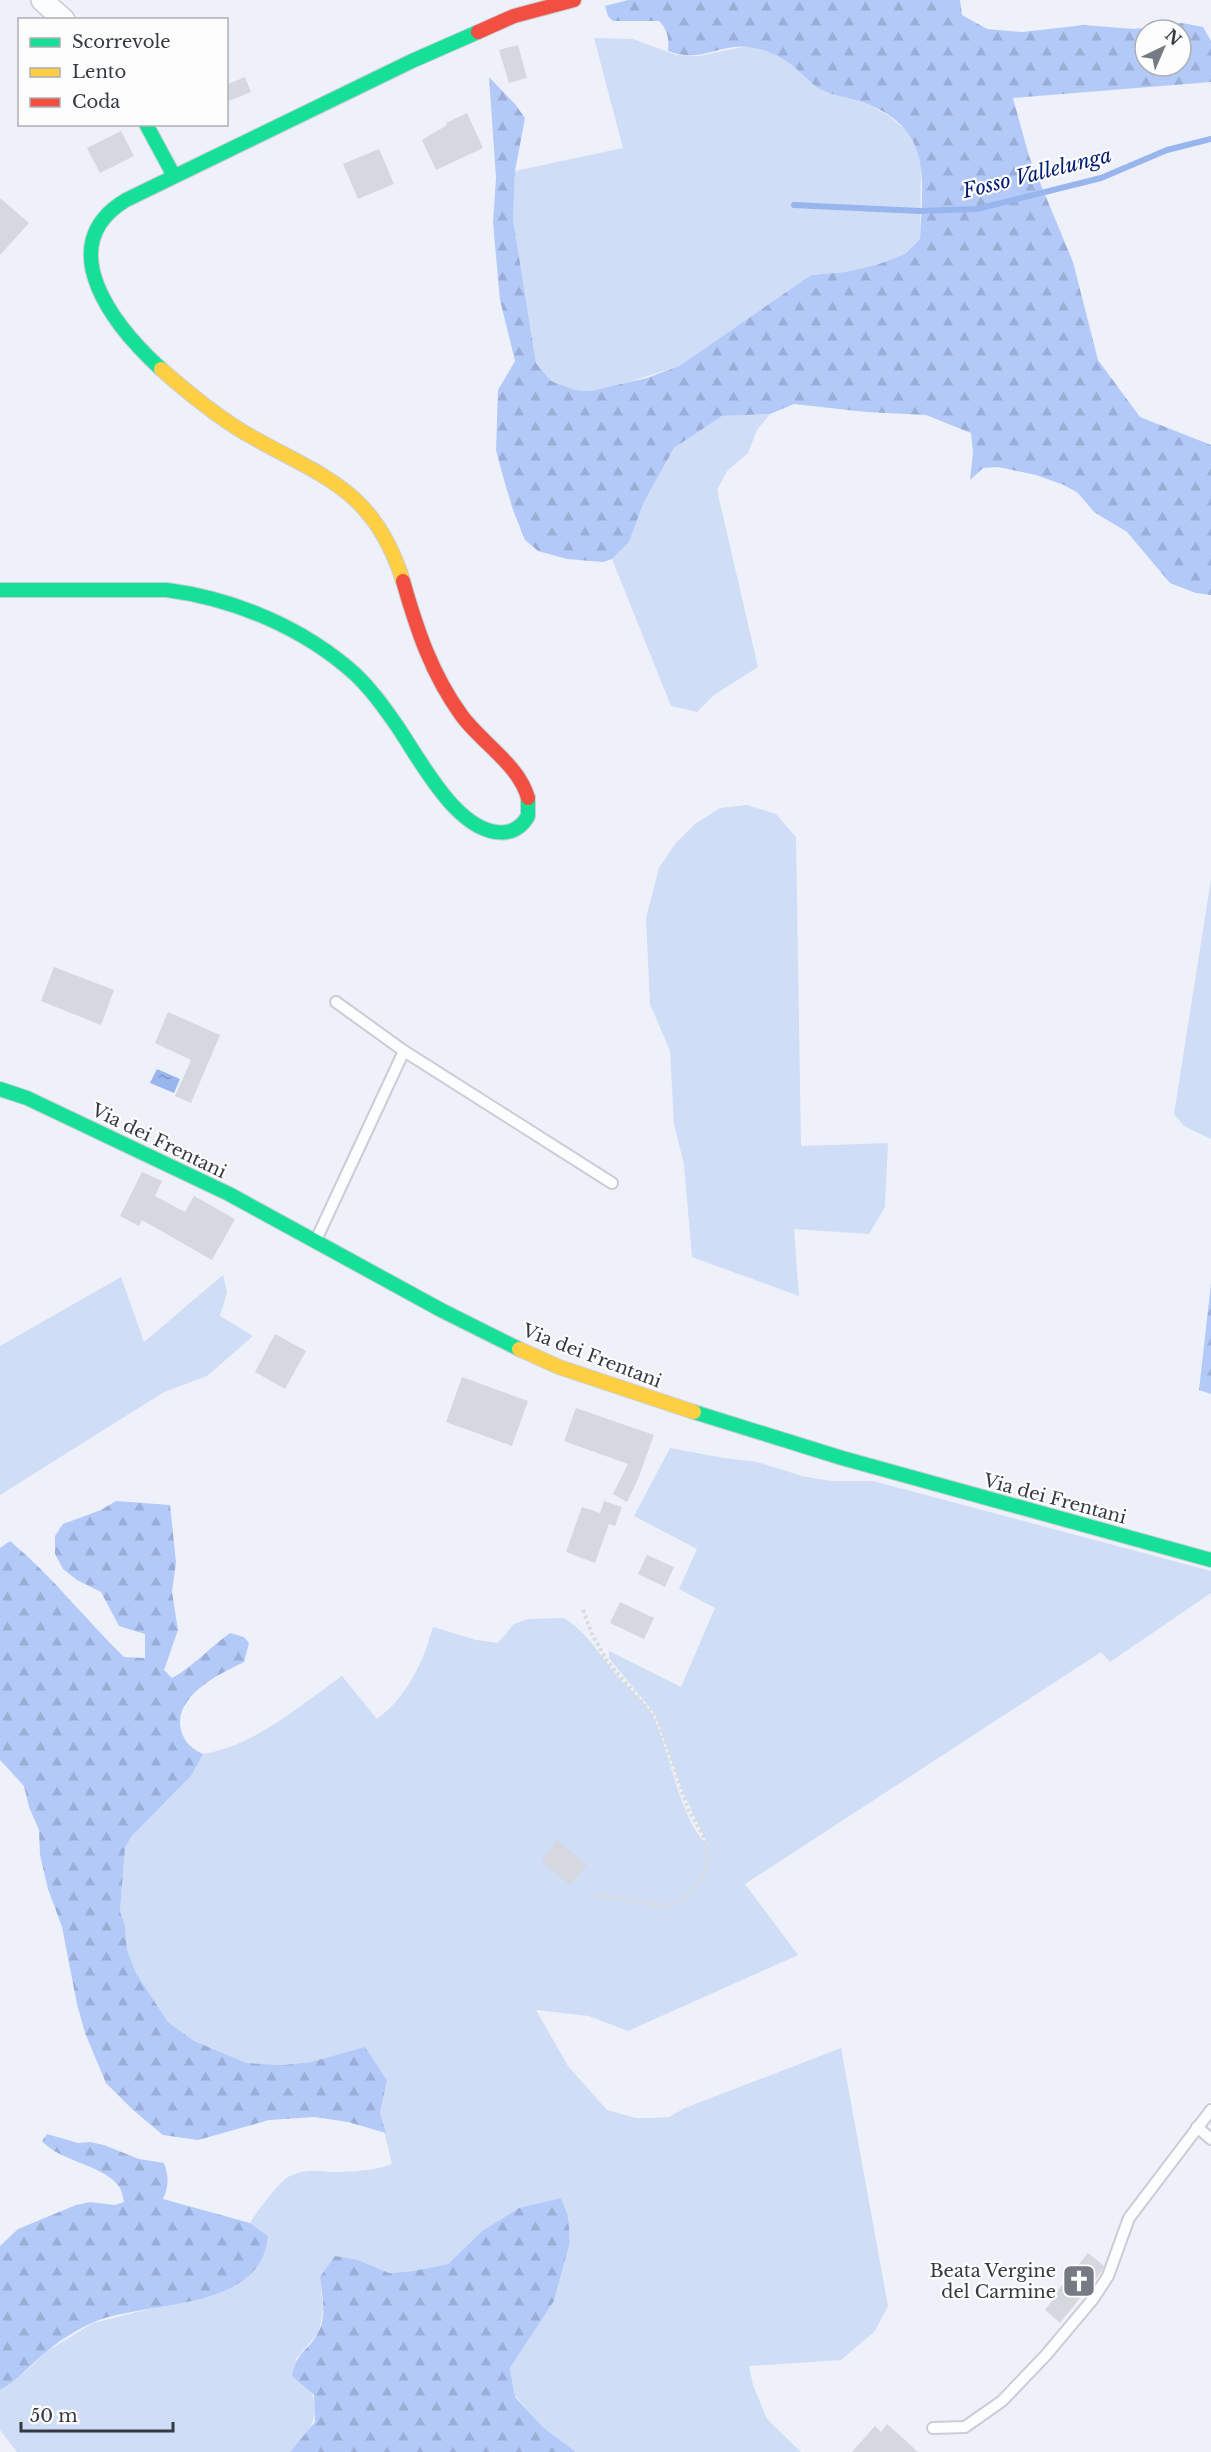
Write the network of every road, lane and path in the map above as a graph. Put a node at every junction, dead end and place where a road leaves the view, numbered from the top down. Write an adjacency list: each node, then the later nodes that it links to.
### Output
1 (42, 0): 4 (street)
2 (574, 0): 3 (street)
3 (516, 8): 6 (street)
4 (62, 18)
5 (147, 126): 6 (street)
6 (174, 176): 7 (street)
7 (0, 590)
8 (336, 1002): 9 (lane)
9 (404, 1051): 11 (lane); 12 (lane)
10 (0, 1089): 12 (street, Via dei Frentani)
11 (612, 1183)
12 (316, 1240): 13 (street, Via dei Frentani)
13 (1211, 1560)
14 (583, 1610): 15 (path)
15 (590, 1894)
16 (1211, 2110): 17 (lane)
17 (1197, 2127): 18 (lane); 19 (lane)
18 (1211, 2139)
19 (933, 2428)

